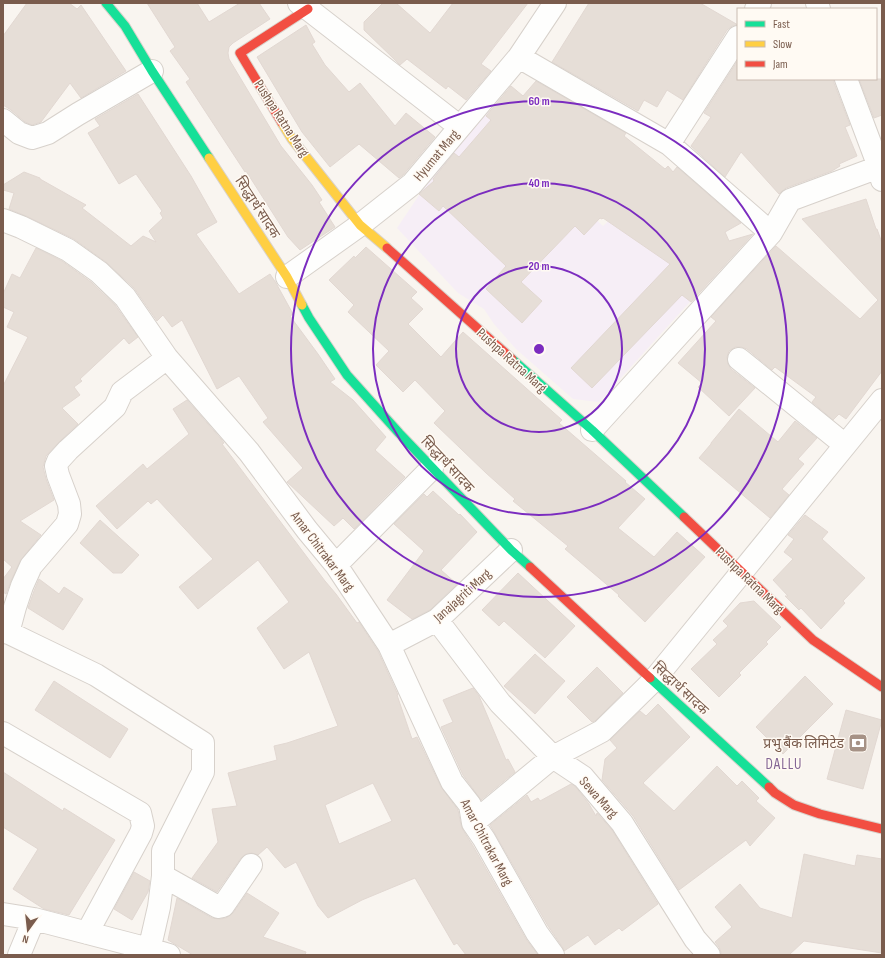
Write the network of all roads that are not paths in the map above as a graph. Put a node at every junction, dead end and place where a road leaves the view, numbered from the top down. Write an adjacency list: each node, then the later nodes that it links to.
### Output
1 (106, 3): 6 (street, सिद्धार्थ सादक)
2 (555, 3): 5 (street, Hyumat Marg)
3 (304, 6): 9 (street, Pushpa Ratna Marg); 13 (street, Pushpa Ratna Marg)
4 (737, 39): 10 (street)
5 (519, 57): 9 (street, Hyumat Marg); 10 (street)
6 (152, 72): 8 (street); 15 (street, सिद्धार्थ सादक)
7 (846, 80): 11 (street)
8 (3, 120)
9 (460, 126): 13 (street, Hyumat Marg)
10 (669, 144): 14 (street)
11 (880, 173): 14 (street)
12 (3, 220): 16 (street, Amar Chitrakar Marg)
13 (360, 225): 15 (street, Hyumat Marg); 19 (street, Pushpa Ratna Marg)
14 (771, 233): 19 (street)
15 (287, 277): 21 (street, सिद्धार्थ सादक)
16 (167, 358): 23 (street, Amar Chitrakar Marg); 26 (street)
17 (739, 359): 20 (street)
18 (882, 400): 20 (street)
19 (592, 430): 24 (street, Pushpa Ratna Marg)
20 (845, 445): 24 (street)
21 (432, 468): 22 (street, सिद्धार्थ सादक); 23 (street)
22 (510, 550): 25 (street, Janajagriti Marg); 28 (street, सिद्धार्थ सादक)
23 (336, 565): 27 (street, Amar Chitrakar Marg)
24 (742, 572): 28 (street); 29 (street, Pushpa Ratna Marg)
25 (437, 620): 27 (street, Janajagriti Marg); 31 (street, Sewa Marg)
26 (6, 632): 35 (street)
27 (389, 646): 32 (street, Amar Chitrakar Marg)
28 (653, 681): 31 (street); 33 (street, सिद्धार्थ सादक)
29 (882, 687)
30 (3, 733): 38 (street)
31 (553, 757): 32 (street); 42 (street, Sewa Marg)
32 (473, 823): 41 (street, Amar Chitrakar Marg)
33 (882, 829)
34 (251, 865): 35 (street)
35 (162, 876): 39 (street)
36 (3, 914): 37 (street)
37 (34, 919): 38 (street); 40 (street)
38 (87, 933): 39 (street)
39 (155, 953)
40 (19, 955)
41 (553, 955)
42 (709, 955)

